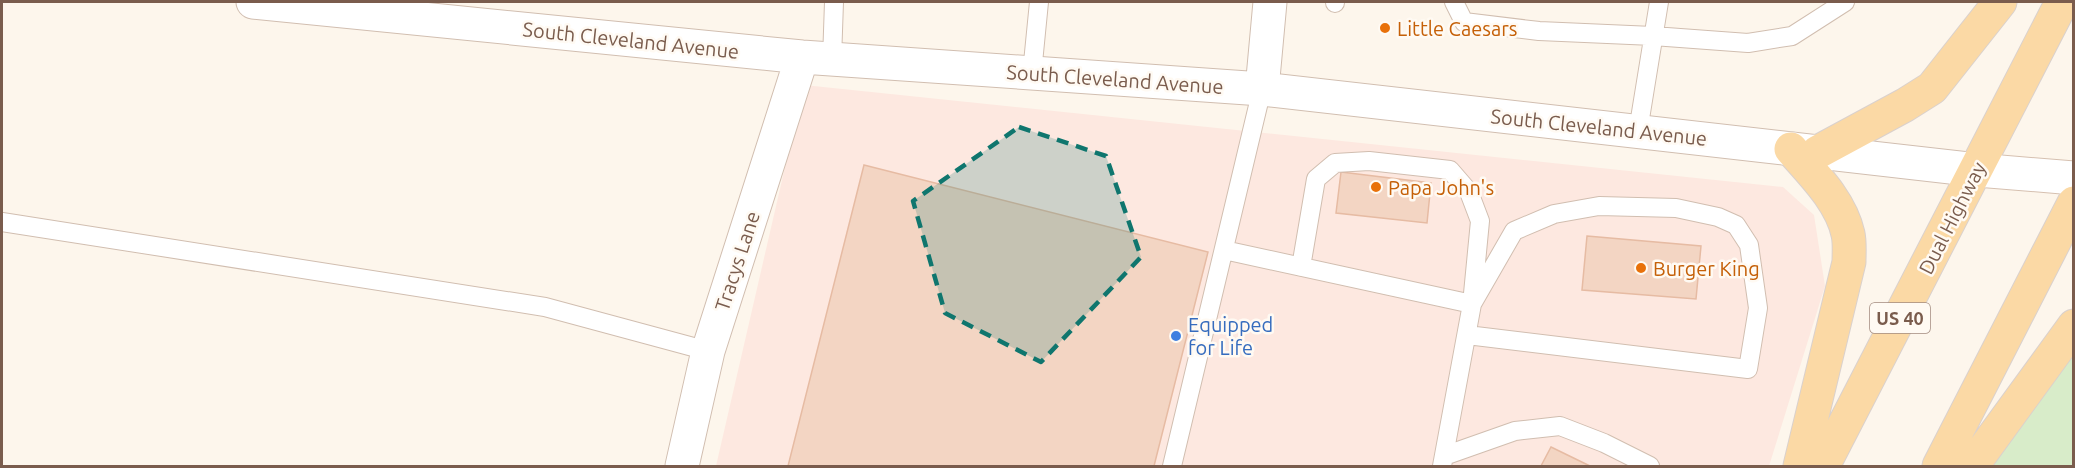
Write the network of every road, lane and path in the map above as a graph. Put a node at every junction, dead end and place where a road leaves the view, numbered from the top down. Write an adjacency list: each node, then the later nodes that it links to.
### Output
1 (253, 2): 11 (street, South Cleveland Avenue)
2 (834, 2): 11 (lane)
3 (1039, 2): 12 (lane)
4 (1270, 2): 13 (street)
5 (1454, 2): 10 (lane)
6 (1659, 2): 10 (lane)
7 (1845, 2): 10 (lane)
8 (2000, 2): 15 (main road)
9 (2062, 2): 16 (main road, Dual Highway / US 40)
10 (1653, 36): 14 (lane)
11 (817, 58): 12 (street, South Cleveland Avenue); 25 (street, Tracys Lane)
12 (1032, 73): 13 (street, South Cleveland Avenue)
13 (1262, 89): 14 (street, South Cleveland Avenue); 20 (lane)
14 (1638, 132): 15 (street, South Cleveland Avenue)
15 (1804, 150): 16 (street, South Cleveland Avenue); 30 (main road)
16 (1977, 170): 17 (street, South Cleveland Avenue); 31 (main road, Dual Highway / US 40)
17 (2073, 178)
18 (2073, 202): 32 (main road)
19 (2, 222): 25 (lane)
20 (1224, 250): 21 (lane); 28 (lane)
21 (1301, 267): 22 (lane); 22 (lane)
22 (1472, 304): 24 (lane); 24 (lane)
23 (2073, 326): 33 (main road)
24 (1467, 336): 26 (lane)
25 (708, 351): 27 (street, Tracys Lane)
26 (1443, 461): 29 (lane)
27 (682, 466)
28 (1172, 466)
29 (1650, 466)
30 (1800, 466)
31 (1823, 466)
32 (1939, 466)
33 (1972, 466)

